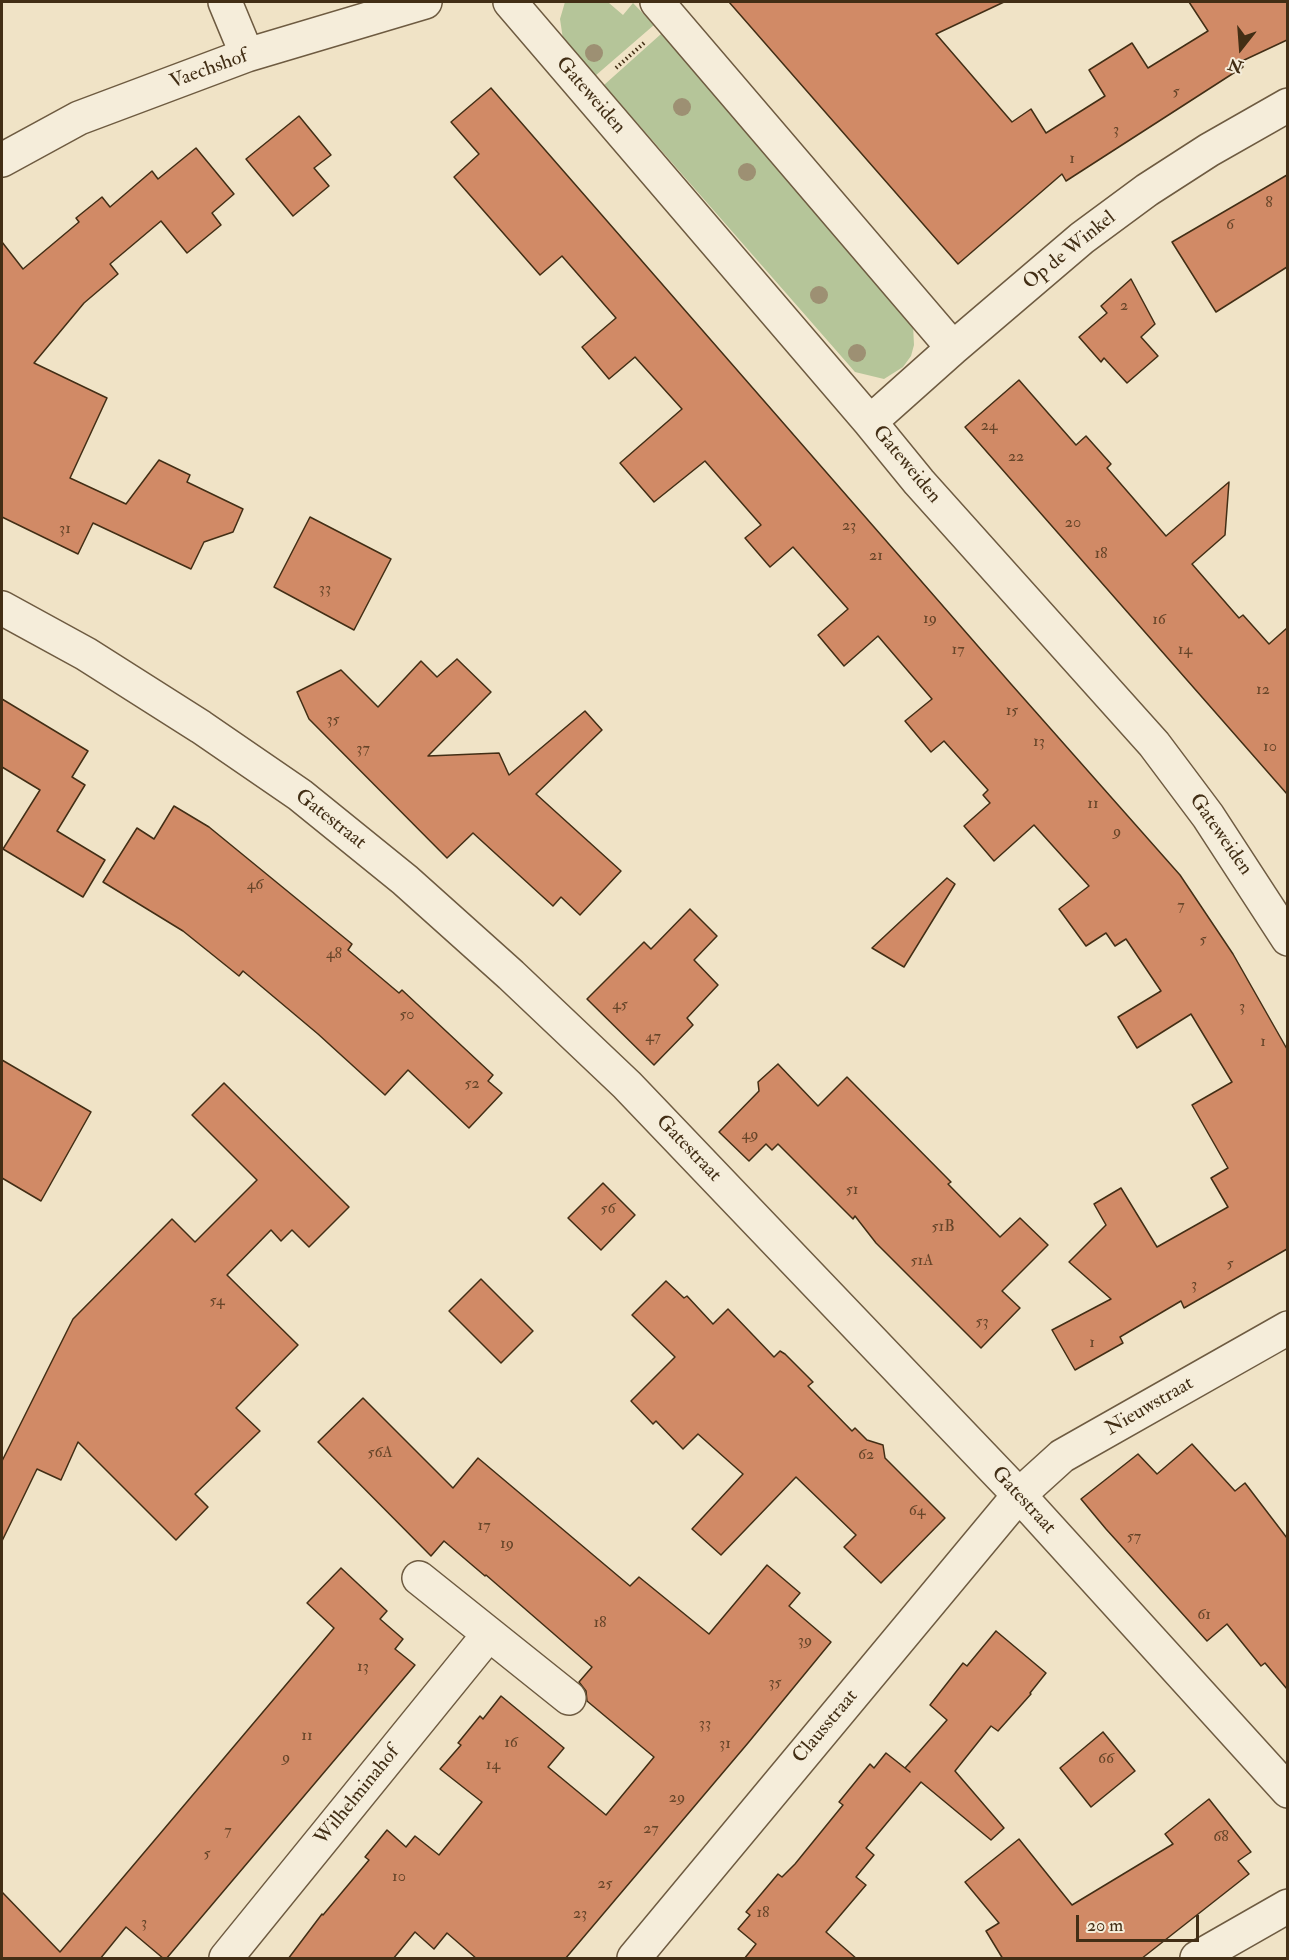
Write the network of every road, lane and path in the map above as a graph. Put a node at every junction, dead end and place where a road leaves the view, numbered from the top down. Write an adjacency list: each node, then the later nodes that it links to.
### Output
1 (225, 2): 5 (street)
2 (424, 2): 5 (street, Vaechshof)
3 (510, 2): 6 (street, Gateweiden)
4 (664, 10): 6 (path); 9 (street)
5 (247, 55): 8 (street, Vaechshof)
6 (587, 93): 10 (street, Gateweiden)
7 (1287, 105): 9 (street, Op de Winkel)
8 (2, 160)
9 (953, 348): 10 (street, Op de Winkel)
10 (870, 422): 12 (street, Gateweiden)
11 (2, 608): 14 (street, Gatestraat)
12 (1287, 939)
13 (1287, 1328): 14 (street, Nieuwstraat)
14 (1018, 1495): 18 (street, Gatestraat); 21 (street, Clausstraat)
15 (419, 1578): 16 (street)
16 (489, 1634): 17 (street); 20 (street, Wilhelminahof)
17 (569, 1698)
18 (1287, 1791)
19 (1287, 1906): 22 (street)
20 (226, 1959)
21 (634, 1959)
22 (1197, 1959)

